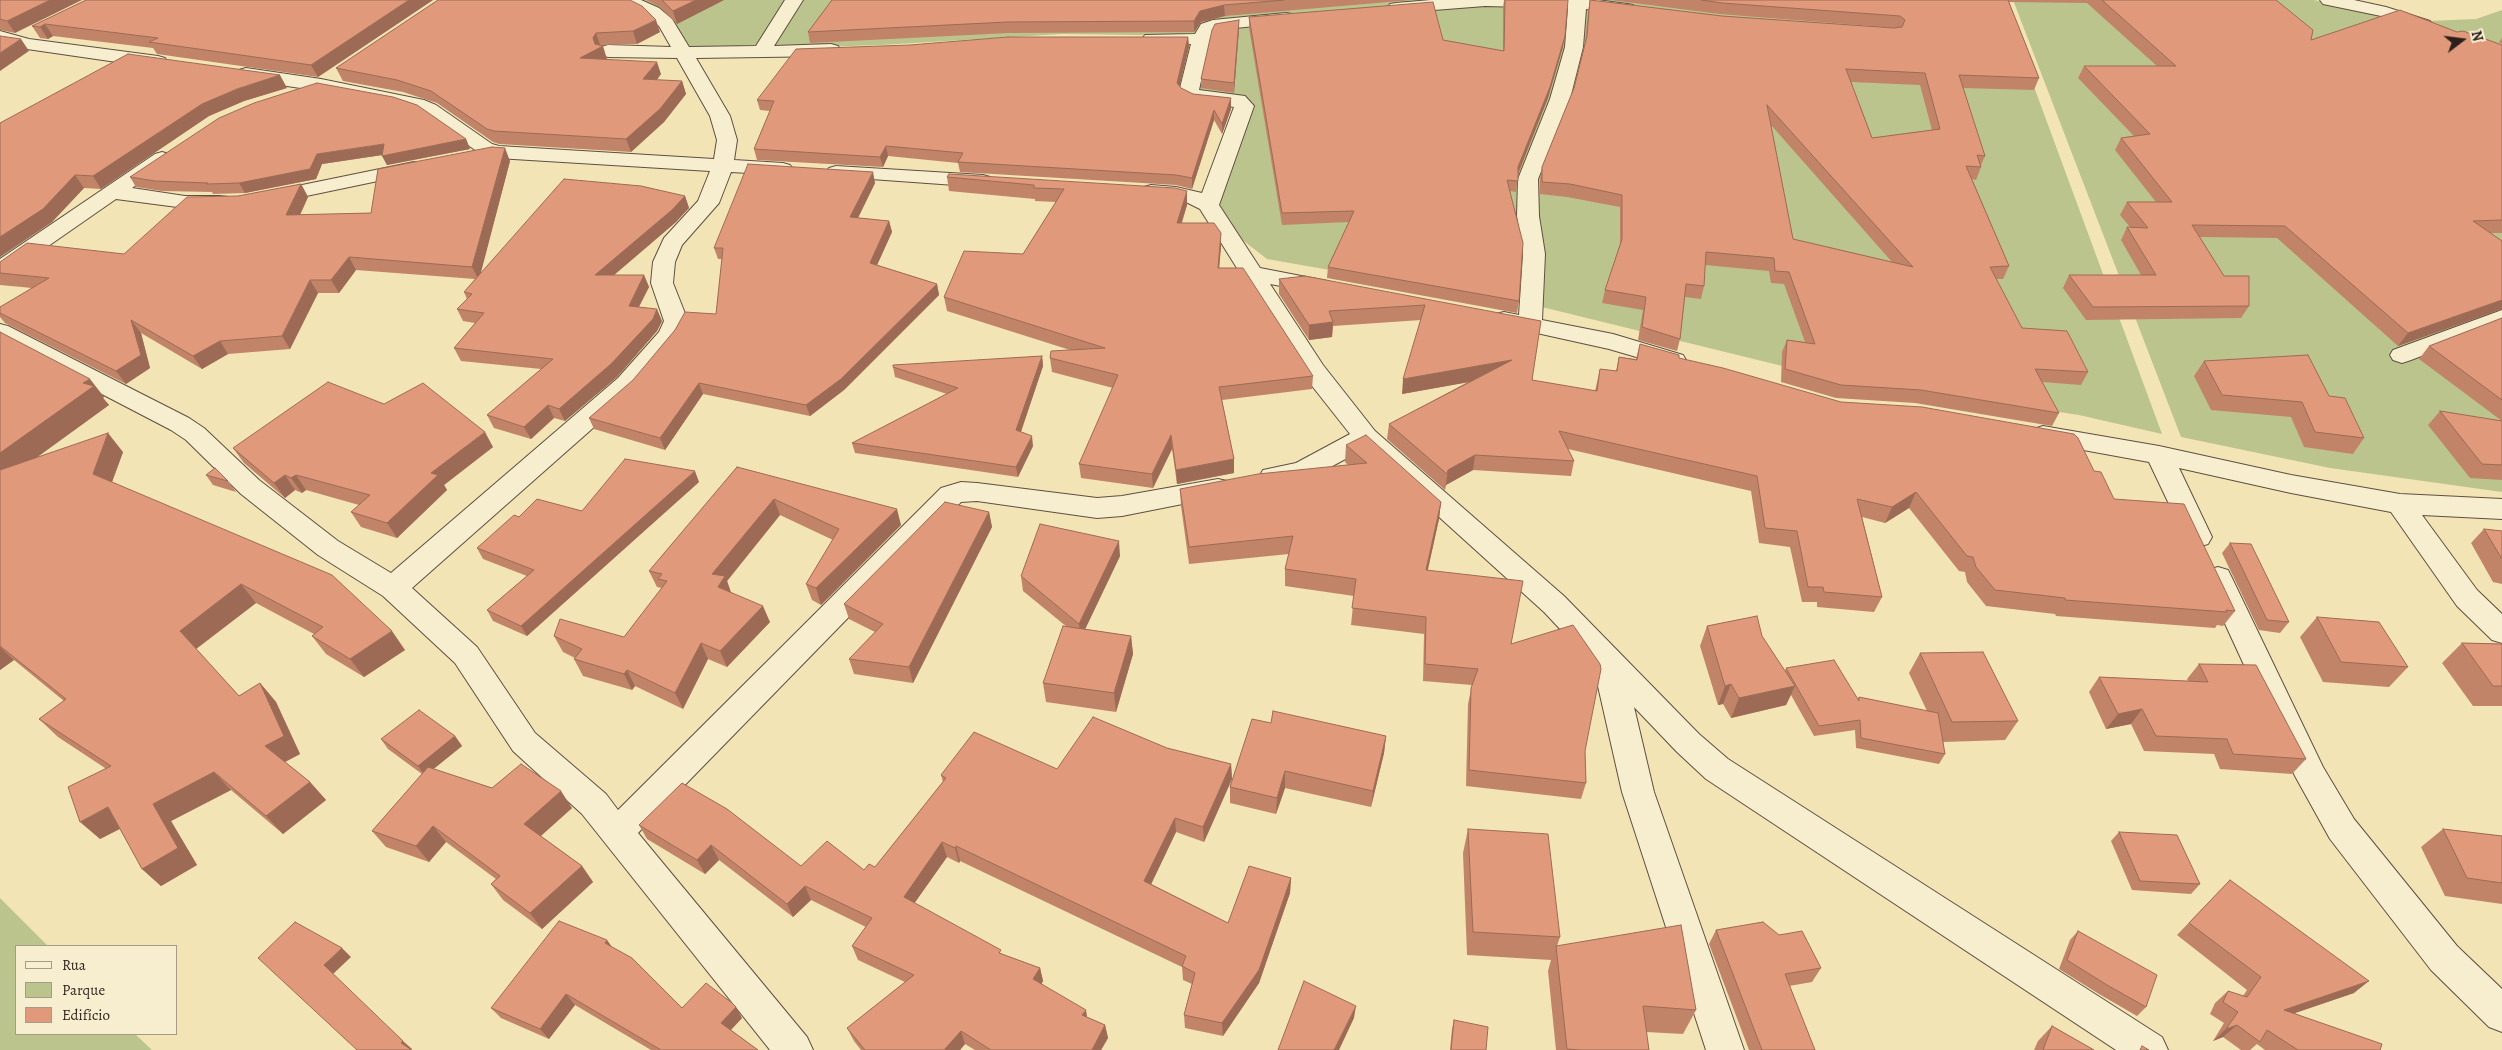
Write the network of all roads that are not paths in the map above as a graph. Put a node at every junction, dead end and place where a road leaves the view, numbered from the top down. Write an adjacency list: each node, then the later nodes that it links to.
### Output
1 (627, 0): 16 (street)
2 (794, 0): 15 (street)
3 (2329, 0): 9 (street)
4 (1578, 1): 5 (street); 6 (street); 36 (street)
5 (1379, 10)
6 (1644, 11)
7 (1302, 16): 12 (street)
8 (40, 29): 10 (street)
9 (2436, 29)
10 (7, 39): 17 (street)
11 (1134, 39): 12 (street)
12 (1202, 39): 30 (street)
13 (846, 49): 15 (street)
14 (608, 51): 16 (street)
15 (761, 52): 16 (street)
16 (685, 53): 26 (street)
17 (174, 64)
18 (346, 68): 20 (street)
19 (223, 71): 20 (street)
20 (321, 85): 21 (street); 23 (street)
21 (278, 99)
22 (176, 149): 29 (street)
23 (497, 152): 24 (street); 26 (street)
24 (468, 158)
25 (430, 165): 29 (street)
26 (723, 165): 27 (street); 45 (street)
27 (999, 182)
28 (1127, 190): 30 (street)
29 (111, 192): 31 (street)
30 (1208, 205): 32 (street)
31 (0, 269)
32 (1250, 273): 33 (street); 41 (street)
33 (1341, 290)
34 (1484, 315): 36 (street)
35 (2502, 317): 38 (street)
36 (1530, 324): 39 (street)
37 (0, 331): 45 (street)
38 (2402, 356)
39 (1698, 367)
40 (2022, 432): 42 (street)
41 (1366, 436): 47 (street); 48 (street)
42 (2159, 455): 43 (street); 49 (street)
43 (2400, 504): 44 (street); 46 (street)
44 (2502, 509)
45 (393, 588): 48 (street)
46 (2502, 632)
47 (1608, 662): 51 (street); 52 (street)
48 (618, 832): 50 (street)
49 (2502, 1014)
50 (794, 1050)
51 (1725, 1050)
52 (2149, 1050)

